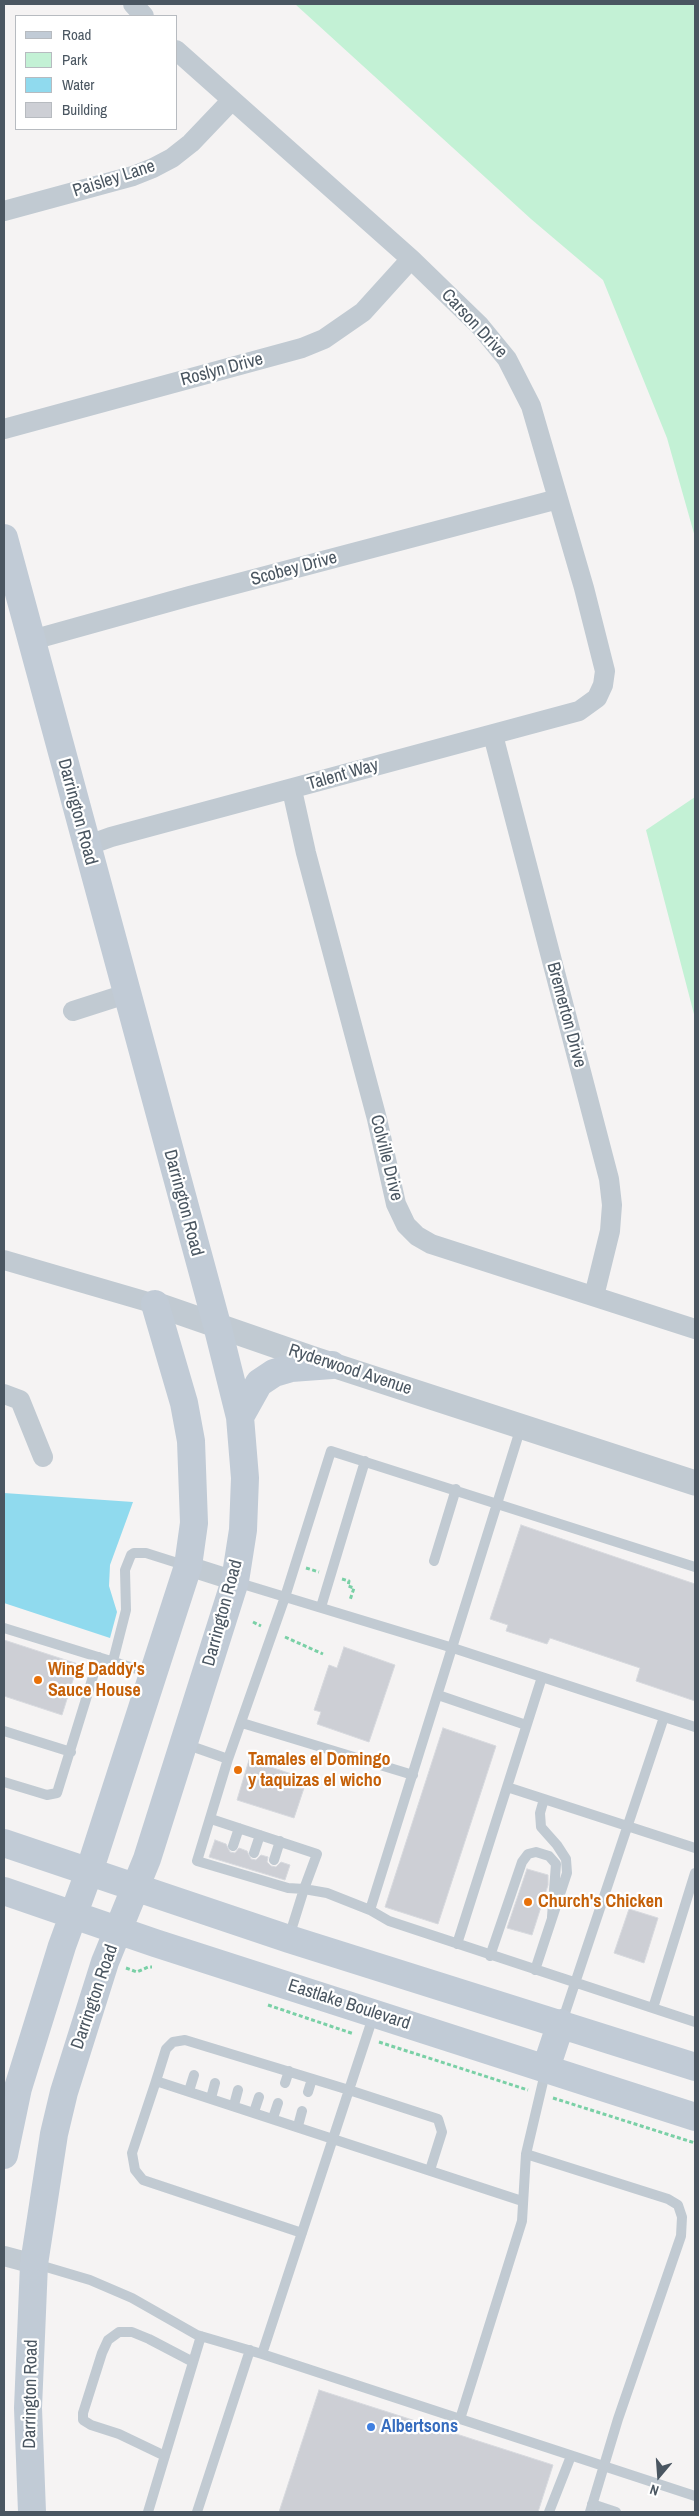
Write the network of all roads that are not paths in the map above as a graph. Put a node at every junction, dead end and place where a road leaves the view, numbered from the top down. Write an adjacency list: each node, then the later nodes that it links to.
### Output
1 (133, 4): 2 (street)
2 (143, 15)
3 (178, 52): 4 (street, Carson Drive)
4 (232, 100): 5 (street, Paisley Lane); 6 (street, Carson Drive)
5 (4, 211)
6 (411, 259): 7 (street, Roslyn Drive); 8 (street, Carson Drive)
7 (4, 429)
8 (558, 499): 10 (street, Scobey Drive); 11 (street, Carson Drive)
9 (4, 538): 10 (main road, Darrington Road)
10 (32, 640): 14 (main road, Darrington Road)
11 (597, 698): 12 (street, Talent Way)
12 (493, 735): 13 (street, Talent Way); 18 (street, Bremerton Drive)
13 (292, 790): 14 (street, Talent Way); 18 (street, Colville Drive)
14 (86, 846): 15 (main road, Darrington Road)
15 (126, 994): 16 (street); 20 (main road, Darrington Road)
16 (73, 1011)
17 (4, 1260): 19 (street, Ryderwood Avenue)
18 (594, 1296): 21 (street, Colville Drive)
19 (155, 1304): 20 (street, Ryderwood Avenue); 32 (main road)
20 (217, 1325): 22 (street, Ryderwood Avenue); 24 (main road, Darrington Road)
21 (695, 1329)
22 (332, 1365): 24 (main road); 25 (street, Ryderwood Avenue)
23 (4, 1394): 26 (street)
24 (240, 1417): 34 (main road, Darrington Road)
25 (521, 1427): 28 (street, Ryderwood Avenue); 30 (lane)
26 (43, 1457)
27 (365, 1461): 29 (lane); 35 (lane); 36 (lane)
28 (695, 1483)
29 (456, 1489): 30 (lane); 31 (lane)
30 (498, 1502): 33 (lane); 38 (lane)
31 (434, 1561)
32 (188, 1566): 34 (street); 40 (lane); 41 (main road)
33 (695, 1566)
34 (235, 1581): 35 (lane); 49 (main road, Darrington Road)
35 (285, 1597): 36 (lane); 45 (lane)
36 (321, 1607): 38 (lane)
37 (4, 1628): 39 (lane)
38 (452, 1648): 42 (lane); 43 (lane)
39 (99, 1657): 40 (lane); 50 (lane)
40 (113, 1661): 41 (lane)
41 (154, 1674): 66 (main road)
42 (542, 1676): 44 (lane); 46 (lane)
43 (438, 1695): 46 (lane); 52 (lane)
44 (664, 1716): 47 (lane); 57 (lane)
45 (242, 1723): 51 (lane); 52 (lane)
46 (526, 1725): 54 (lane)
47 (695, 1727)
48 (4, 1730): 50 (lane)
49 (185, 1744): 51 (lane); 68 (main road, Darrington Road)
50 (71, 1752): 53 (lane)
51 (228, 1759): 56 (lane)
52 (413, 1775): 71 (lane)
53 (4, 1782)
54 (507, 1787): 55 (lane); 76 (lane)
55 (544, 1799): 57 (lane); 73 (lane)
56 (211, 1819): 58 (lane); 69 (lane)
57 (627, 1826): 63 (lane); 79 (lane)
58 (238, 1828): 59 (lane); 62 (lane)
59 (260, 1835): 60 (lane); 64 (lane)
60 (280, 1841): 65 (lane); 69 (lane)
61 (4, 1843): 66 (main road)
62 (233, 1846)
63 (695, 1848)
64 (254, 1853)
65 (274, 1860)
66 (89, 1872): 68 (main road); 72 (main road)
67 (695, 1873): 80 (lane)
68 (136, 1888): 74 (main road, Darrington Road); 75 (main road)
69 (304, 1889): 71 (lane); 75 (lane)
70 (4, 1891): 72 (main road, Eastlake Boulevard)
71 (370, 1910): 76 (lane)
72 (74, 1915): 74 (main road, Eastlake Boulevard); 113 (main road)
73 (552, 1916): 77 (lane); 78 (lane)
74 (118, 1930): 83 (main road, Eastlake Boulevard); 118 (main road, Darrington Road)
75 (289, 1939): 82 (main road)
76 (457, 1944): 77 (lane)
77 (490, 1956): 78 (lane)
78 (535, 1970): 79 (lane)
79 (575, 1983): 80 (lane); 82 (lane)
80 (653, 2008): 81 (lane)
81 (695, 2022)
82 (561, 2023): 88 (main road); 95 (main road)
83 (370, 2025): 95 (main road, Eastlake Boulevard); 99 (lane)
84 (226, 2052): 85 (lane); 86 (lane); 94 (lane)
85 (249, 2059): 87 (lane); 89 (lane)
86 (222, 2063)
87 (270, 2065): 90 (lane); 92 (lane)
88 (695, 2067)
89 (246, 2070)
90 (289, 2071): 93 (lane); 97 (lane)
91 (194, 2075): 100 (lane)
92 (266, 2077)
93 (312, 2078): 99 (lane); 101 (lane)
94 (156, 2081): 100 (lane); 116 (lane)
95 (543, 2081): 108 (main road, Eastlake Boulevard); 112 (lane)
96 (215, 2083): 103 (lane)
97 (284, 2083)
98 (238, 2090): 105 (lane)
99 (349, 2090): 111 (lane); 114 (lane)
100 (189, 2091): 103 (lane)
101 (308, 2092)
102 (259, 2097): 107 (lane)
103 (211, 2098): 105 (lane)
104 (278, 2103): 109 (lane)
105 (234, 2105): 107 (lane)
106 (302, 2111): 110 (lane)
107 (254, 2112): 109 (lane)
108 (695, 2117)
109 (273, 2118): 110 (lane)
110 (298, 2126): 111 (lane)
111 (334, 2137): 114 (lane); 116 (lane)
112 (526, 2154): 115 (lane); 126 (lane)
113 (4, 2155)
114 (430, 2170): 115 (lane)
115 (522, 2201): 123 (lane)
116 (302, 2233): 121 (lane)
117 (4, 2256): 118 (street)
118 (34, 2264): 119 (lane); 129 (main road, Darrington Road)
119 (201, 2336): 120 (lane); 122 (lane)
120 (250, 2350): 121 (lane); 131 (lane)
121 (262, 2354): 123 (lane)
122 (193, 2362): 124 (lane); 124 (lane)
123 (460, 2419): 125 (lane)
124 (165, 2456): 130 (lane)
125 (571, 2456): 126 (lane); 132 (lane)
126 (604, 2466): 127 (lane); 128 (lane)
127 (695, 2496)
128 (591, 2508): 133 (lane)
129 (32, 2512)
130 (148, 2512)
131 (197, 2512)
132 (549, 2512)
133 (616, 2512)

